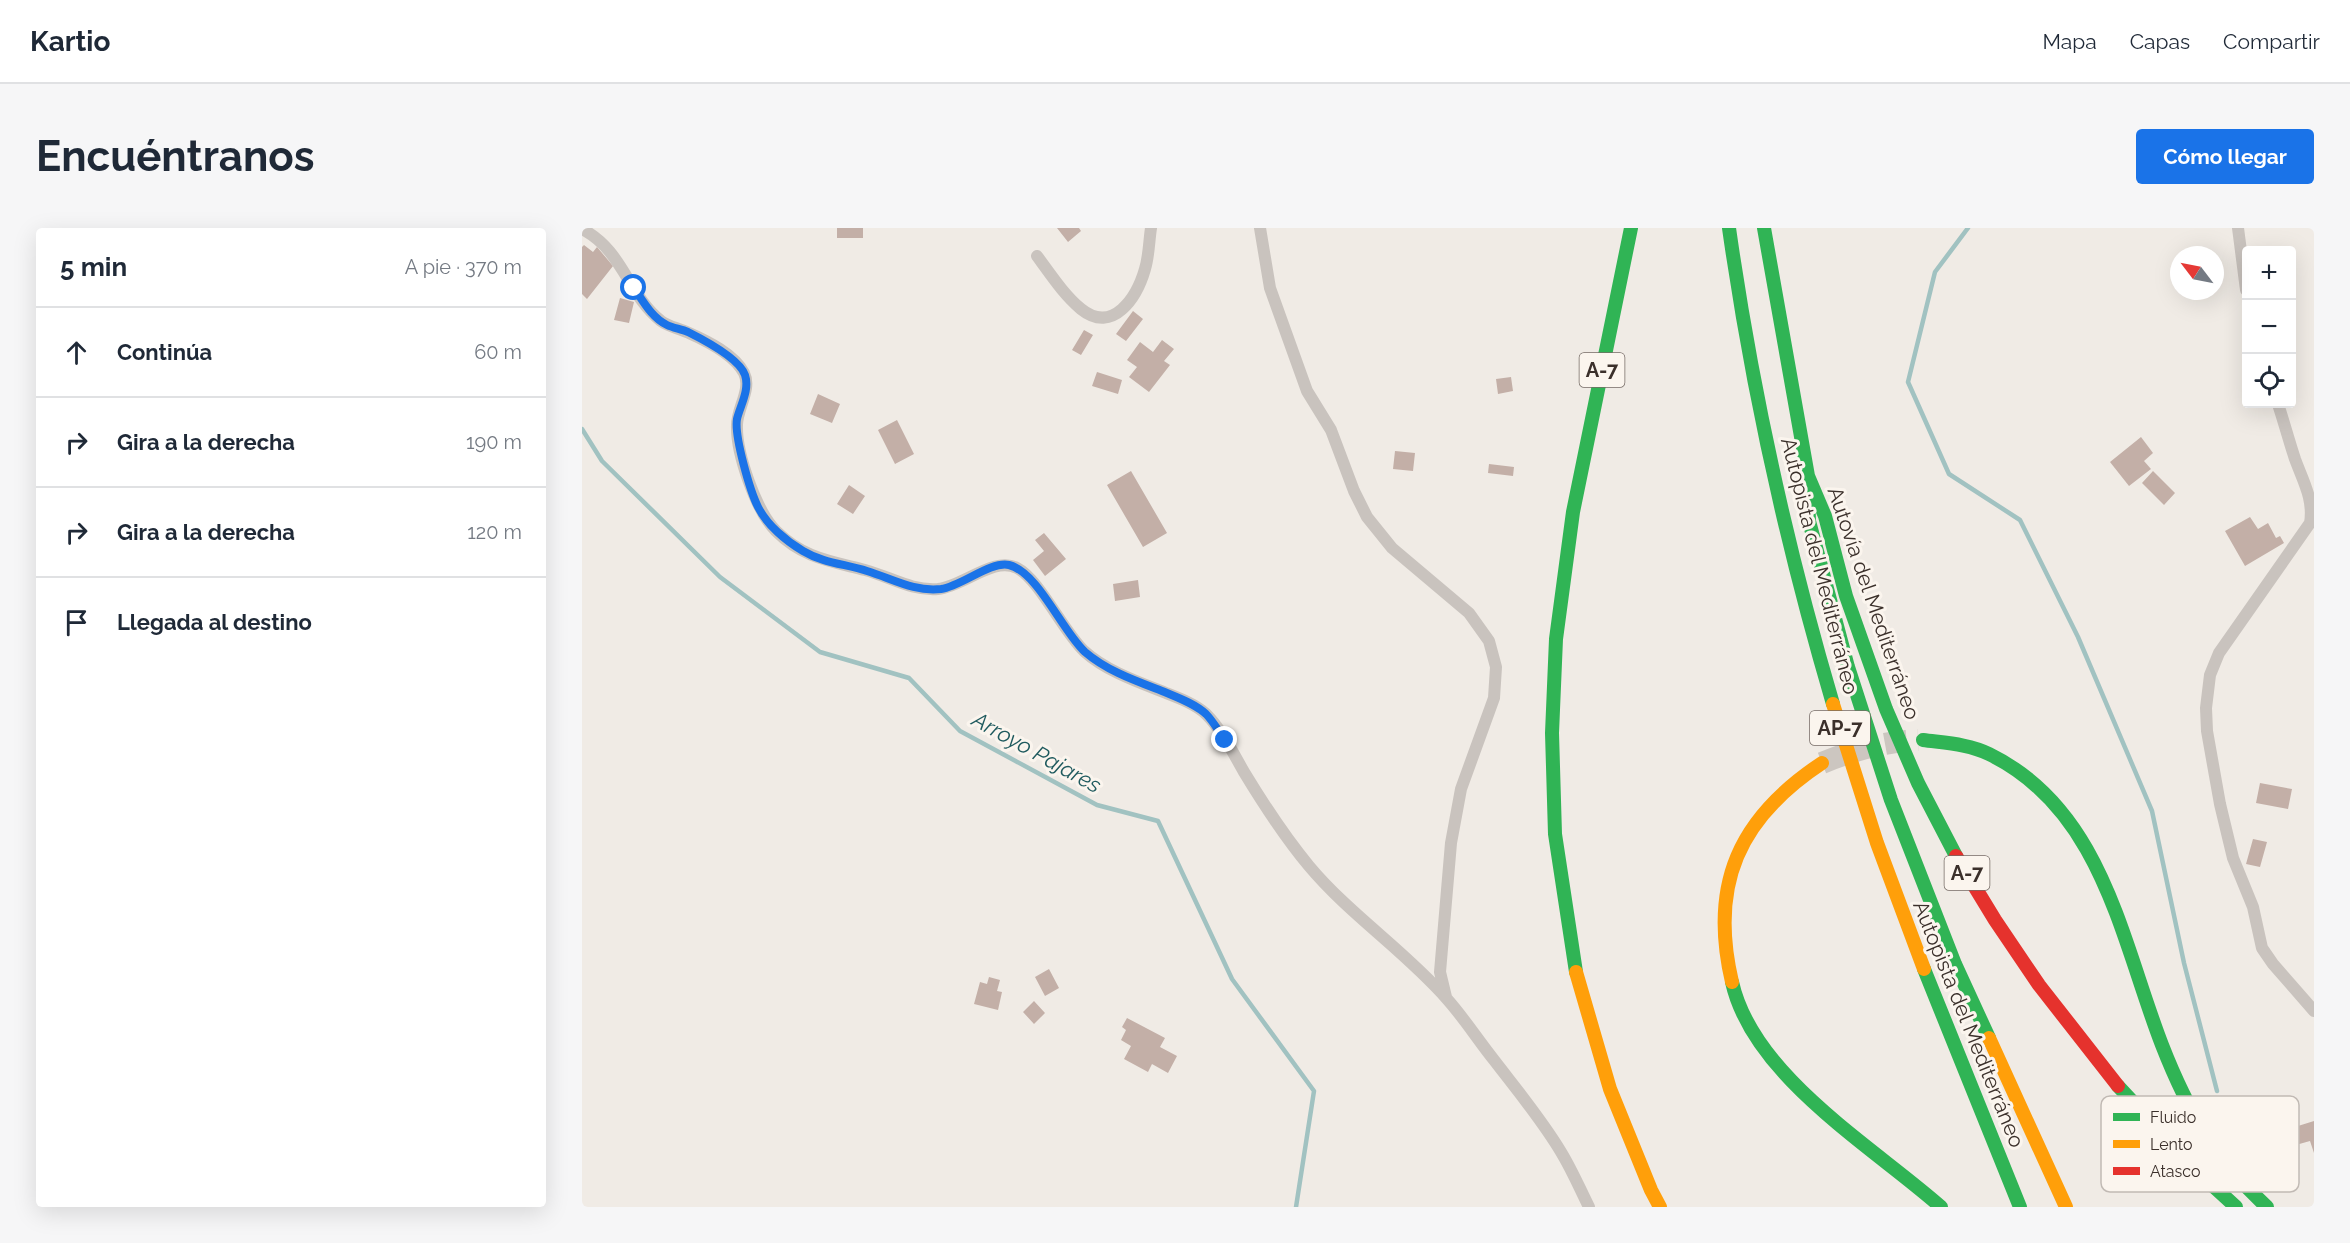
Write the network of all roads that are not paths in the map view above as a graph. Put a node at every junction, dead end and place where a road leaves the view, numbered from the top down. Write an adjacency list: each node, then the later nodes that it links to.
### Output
1 (1151, 228): 8 (street)
2 (1260, 228): 14 (street)
3 (1631, 228): 21 (highway, A-7)
4 (1729, 228): 23 (highway, Autopista del Mediterráneo / AP-7)
5 (1764, 228): 11 (highway, Autovía del Mediterráneo / A-7)
6 (2238, 228): 9 (street)
7 (582, 229): 14 (street)
8 (1037, 256)
9 (2242, 256)
10 (2279, 408): 15 (street)
11 (1808, 476): 16 (highway, Autovía del Mediterráneo / A-7); 24 (highway, Autopista del Mediterráneo / AP-7)
12 (1923, 740): 17 (highway)
13 (1822, 763): 22 (highway)
14 (1446, 998): 20 (street)
15 (2314, 1011)
16 (2127, 1096)
17 (2185, 1096)
18 (2220, 1192): 25 (highway, Autovía del Mediterráneo / A-7)
19 (2251, 1192): 26 (highway)
20 (1589, 1207)
21 (1660, 1207)
22 (1941, 1207)
23 (2020, 1207)
24 (2066, 1207)
25 (2236, 1207)
26 (2267, 1207)

